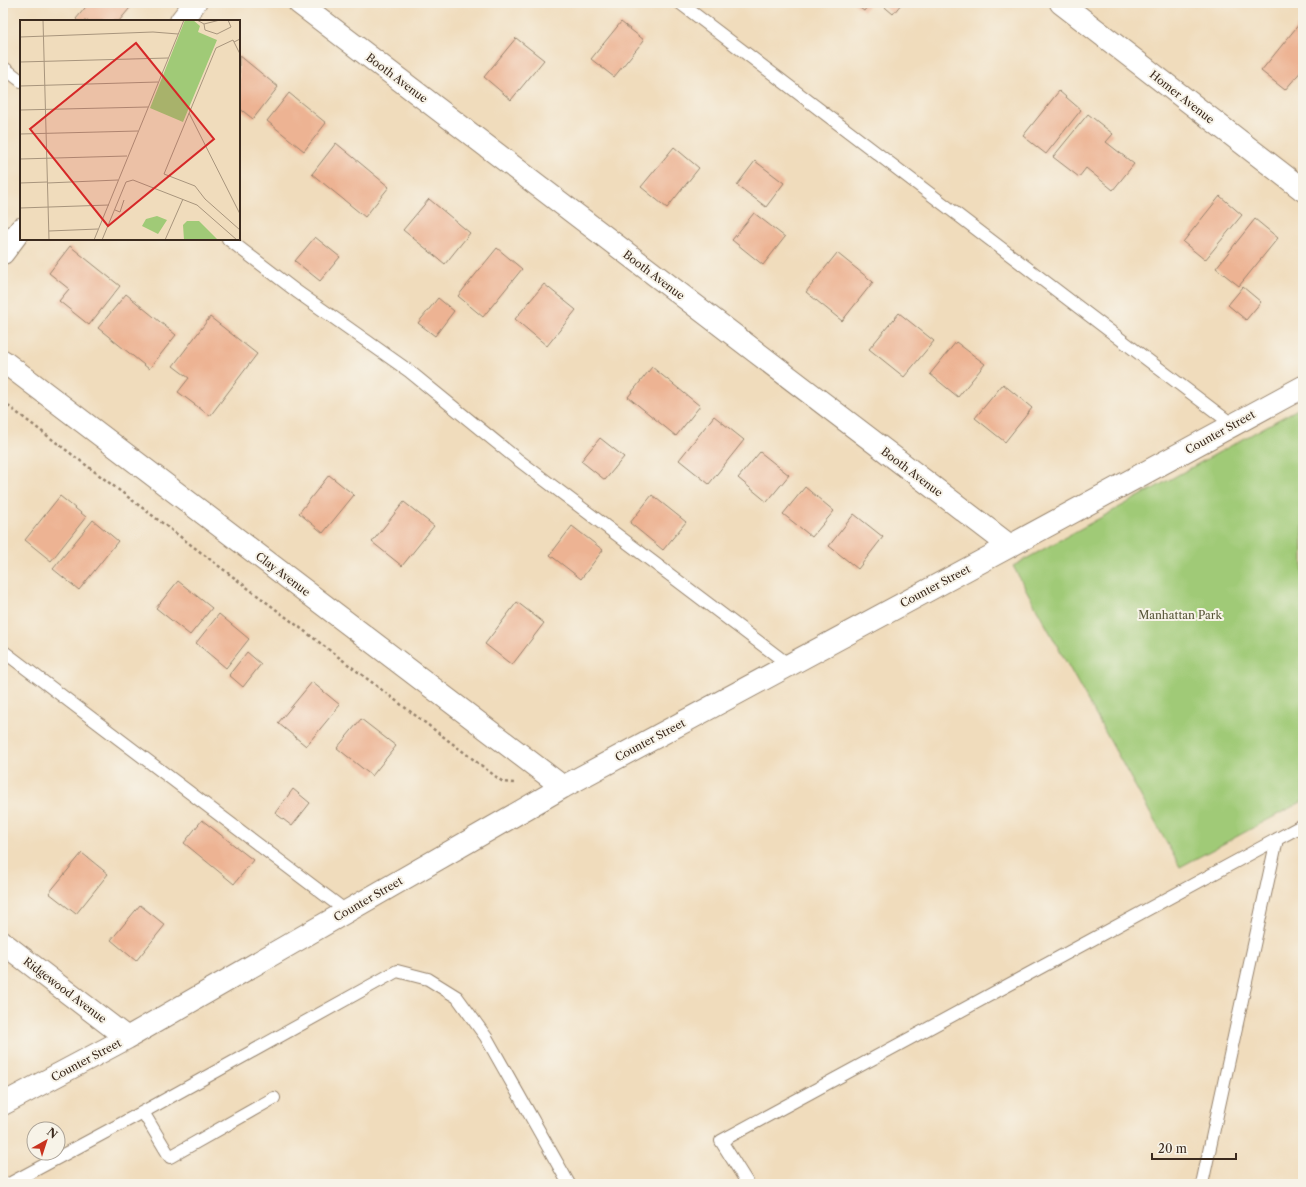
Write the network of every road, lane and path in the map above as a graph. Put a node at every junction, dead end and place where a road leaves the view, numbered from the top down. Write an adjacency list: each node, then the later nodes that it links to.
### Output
1 (195, 3): 5 (street)
2 (299, 3): 16 (street, Booth Avenue)
3 (680, 3): 15 (lane)
4 (1061, 3): 8 (street, Homer Avenue)
5 (182, 20)
6 (3, 67): 7 (lane)
7 (20, 80)
8 (1303, 190)
9 (20, 230): 11 (street)
10 (229, 240): 18 (lane)
11 (3, 253)
12 (3, 361): 20 (street, Clay Avenue)
13 (1303, 387): 15 (street, Counter Street)
14 (3, 402): 19 (path)
15 (1233, 425): 16 (street, Counter Street)
16 (1010, 546): 18 (street, Counter Street)
17 (3, 651): 23 (lane)
18 (789, 665): 20 (street, Counter Street)
19 (503, 782)
20 (563, 786): 23 (street, Counter Street)
21 (1303, 825): 22 (lane)
22 (1277, 839): 31 (lane); 32 (lane)
23 (346, 911): 25 (street, Counter Street)
24 (3, 943): 25 (street, Ridgewood Avenue)
25 (127, 1038): 27 (street, Counter Street)
26 (274, 1098): 28 (lane)
27 (3, 1104)
28 (144, 1112): 29 (lane); 30 (lane)
29 (9, 1184)
30 (568, 1184)
31 (748, 1184)
32 (1202, 1184)

